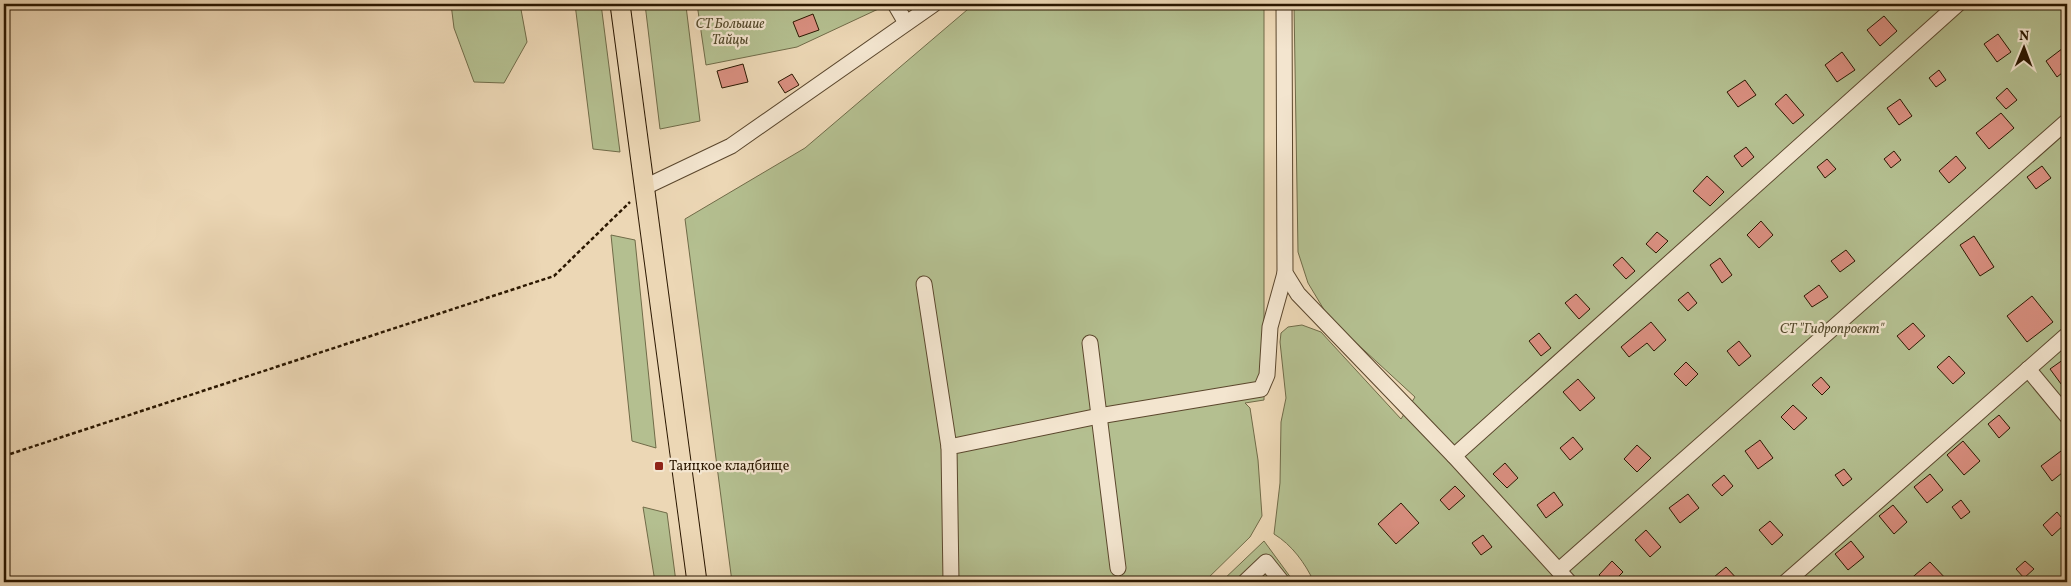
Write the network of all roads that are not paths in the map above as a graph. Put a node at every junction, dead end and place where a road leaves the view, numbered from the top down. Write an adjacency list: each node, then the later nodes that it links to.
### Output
1 (620, 4): 8 (main road)
2 (895, 4): 6 (street)
3 (934, 4): 6 (street)
4 (1284, 4): 9 (street)
5 (1958, 4): 17 (street)
6 (906, 23): 8 (street)
7 (2066, 122): 19 (street)
8 (645, 187): 20 (main road)
9 (1285, 272): 14 (street); 17 (street)
10 (924, 284): 16 (street)
11 (2067, 334): 13 (street)
12 (1090, 343): 14 (street)
13 (2028, 369): 15 (street); 25 (street)
14 (1099, 416): 16 (street); 18 (street)
15 (2067, 416)
16 (949, 446): 21 (street)
17 (1454, 456): 19 (street)
18 (1118, 568)
19 (1559, 570): 24 (street)
20 (697, 582)
21 (951, 582)
22 (1245, 582): 23 (street)
23 (1282, 582)
24 (1569, 582)
25 (1786, 582)

